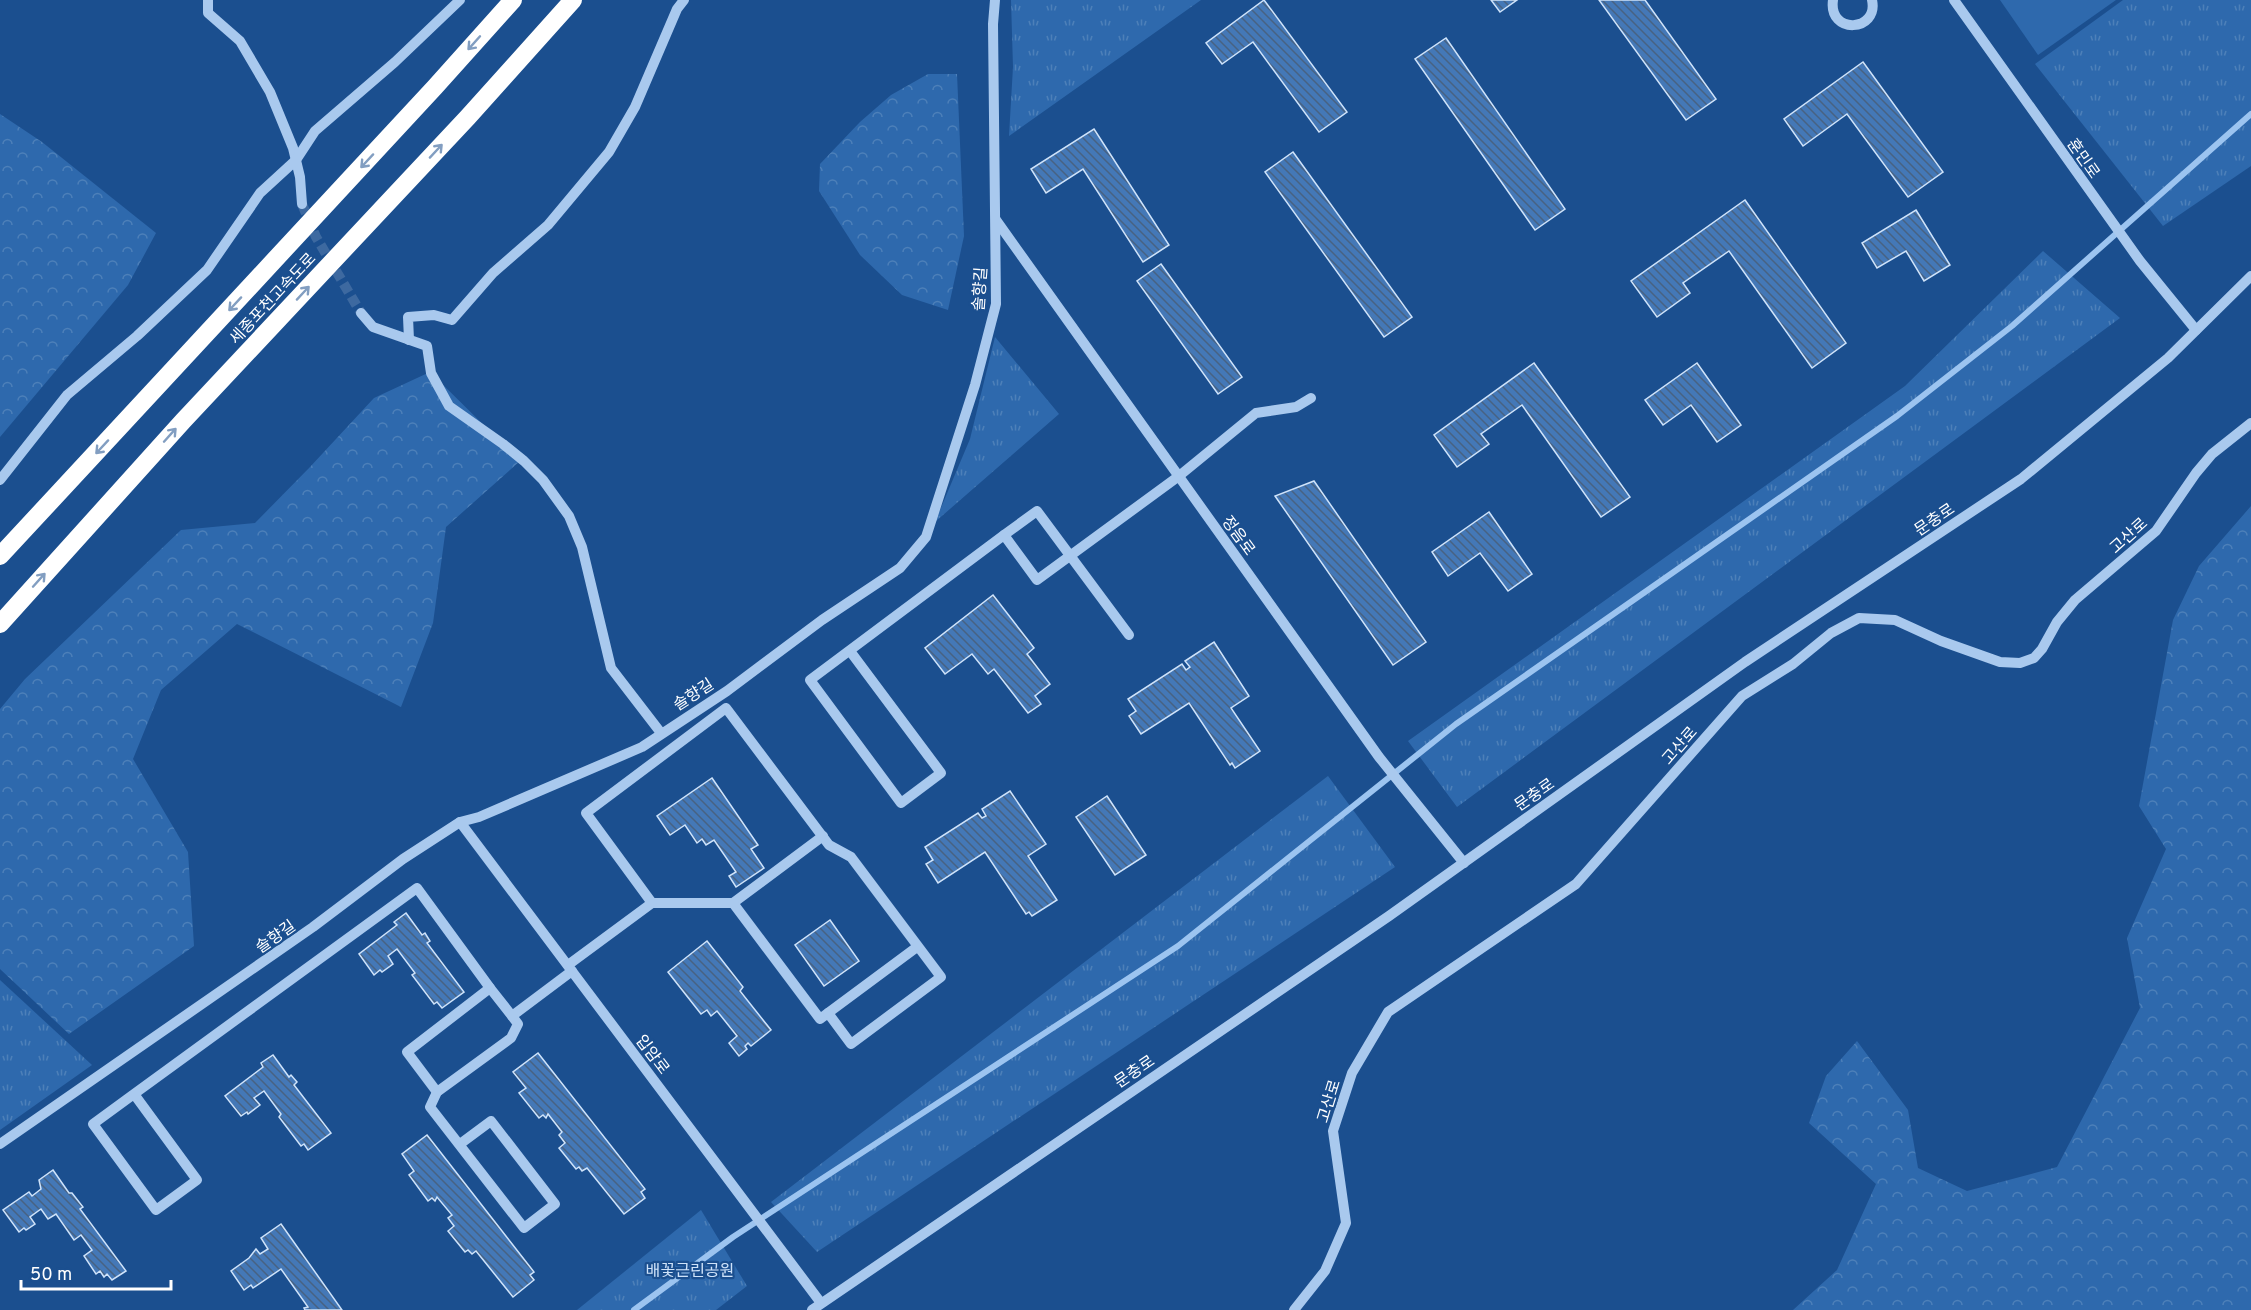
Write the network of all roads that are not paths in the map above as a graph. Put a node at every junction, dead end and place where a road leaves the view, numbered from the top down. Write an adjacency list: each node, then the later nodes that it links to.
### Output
1 (208, 0): 10 (street)
2 (459, 0): 10 (street)
3 (513, 0): 22 (highway, 세종포천고속도로, one-way to 22)
4 (573, 0): 24 (highway, 세종포천고속도로, one-way to 4)
5 (684, 0): 16 (street)
6 (995, 0): 12 (street, 솔향길)
7 (1833, 0): 8 (street)
8 (1872, 0)
9 (1953, 0): 15 (street, 훈민로)
10 (296, 160): 11 (street); 20 (street)
11 (302, 204)
12 (996, 220): 19 (street, 정음로); 27 (street, 솔향길)
13 (2251, 276): 15 (street, 문충로)
14 (361, 313): 16 (street)
15 (2196, 330): 30 (street, 문충로)
16 (409, 340): 27 (street)
17 (1311, 398): 19 (street)
18 (2251, 423): 44 (street, 고산로)
19 (1179, 477): 23 (street); 30 (street, 정음로)
20 (0, 480)
21 (1004, 535): 23 (street); 23 (street); 26 (street)
22 (0, 556)
23 (1070, 556): 25 (street)
24 (0, 624)
25 (1129, 635)
26 (850, 651): 26 (street)
27 (661, 733): 28 (street, 솔향길)
28 (460, 822): 34 (street, 입암로); 40 (street, 솔향길)
29 (823, 836): 31 (street); 32 (street); 33 (street)
30 (1464, 863): 42 (street, 문충로)
31 (652, 903): 32 (street); 34 (street)
32 (733, 903): 36 (street)
33 (917, 947): 36 (street); 36 (street)
34 (570, 968): 37 (street); 42 (street, 입암로)
35 (490, 988): 37 (street); 38 (street); 39 (street)
36 (828, 1013)
37 (512, 1016): 38 (street)
38 (437, 1092): 41 (street)
39 (134, 1094): 39 (street)
40 (0, 1144)
41 (460, 1144): 41 (street)
42 (821, 1303): 43 (street, 문충로)
43 (812, 1310)
44 (1294, 1310)

